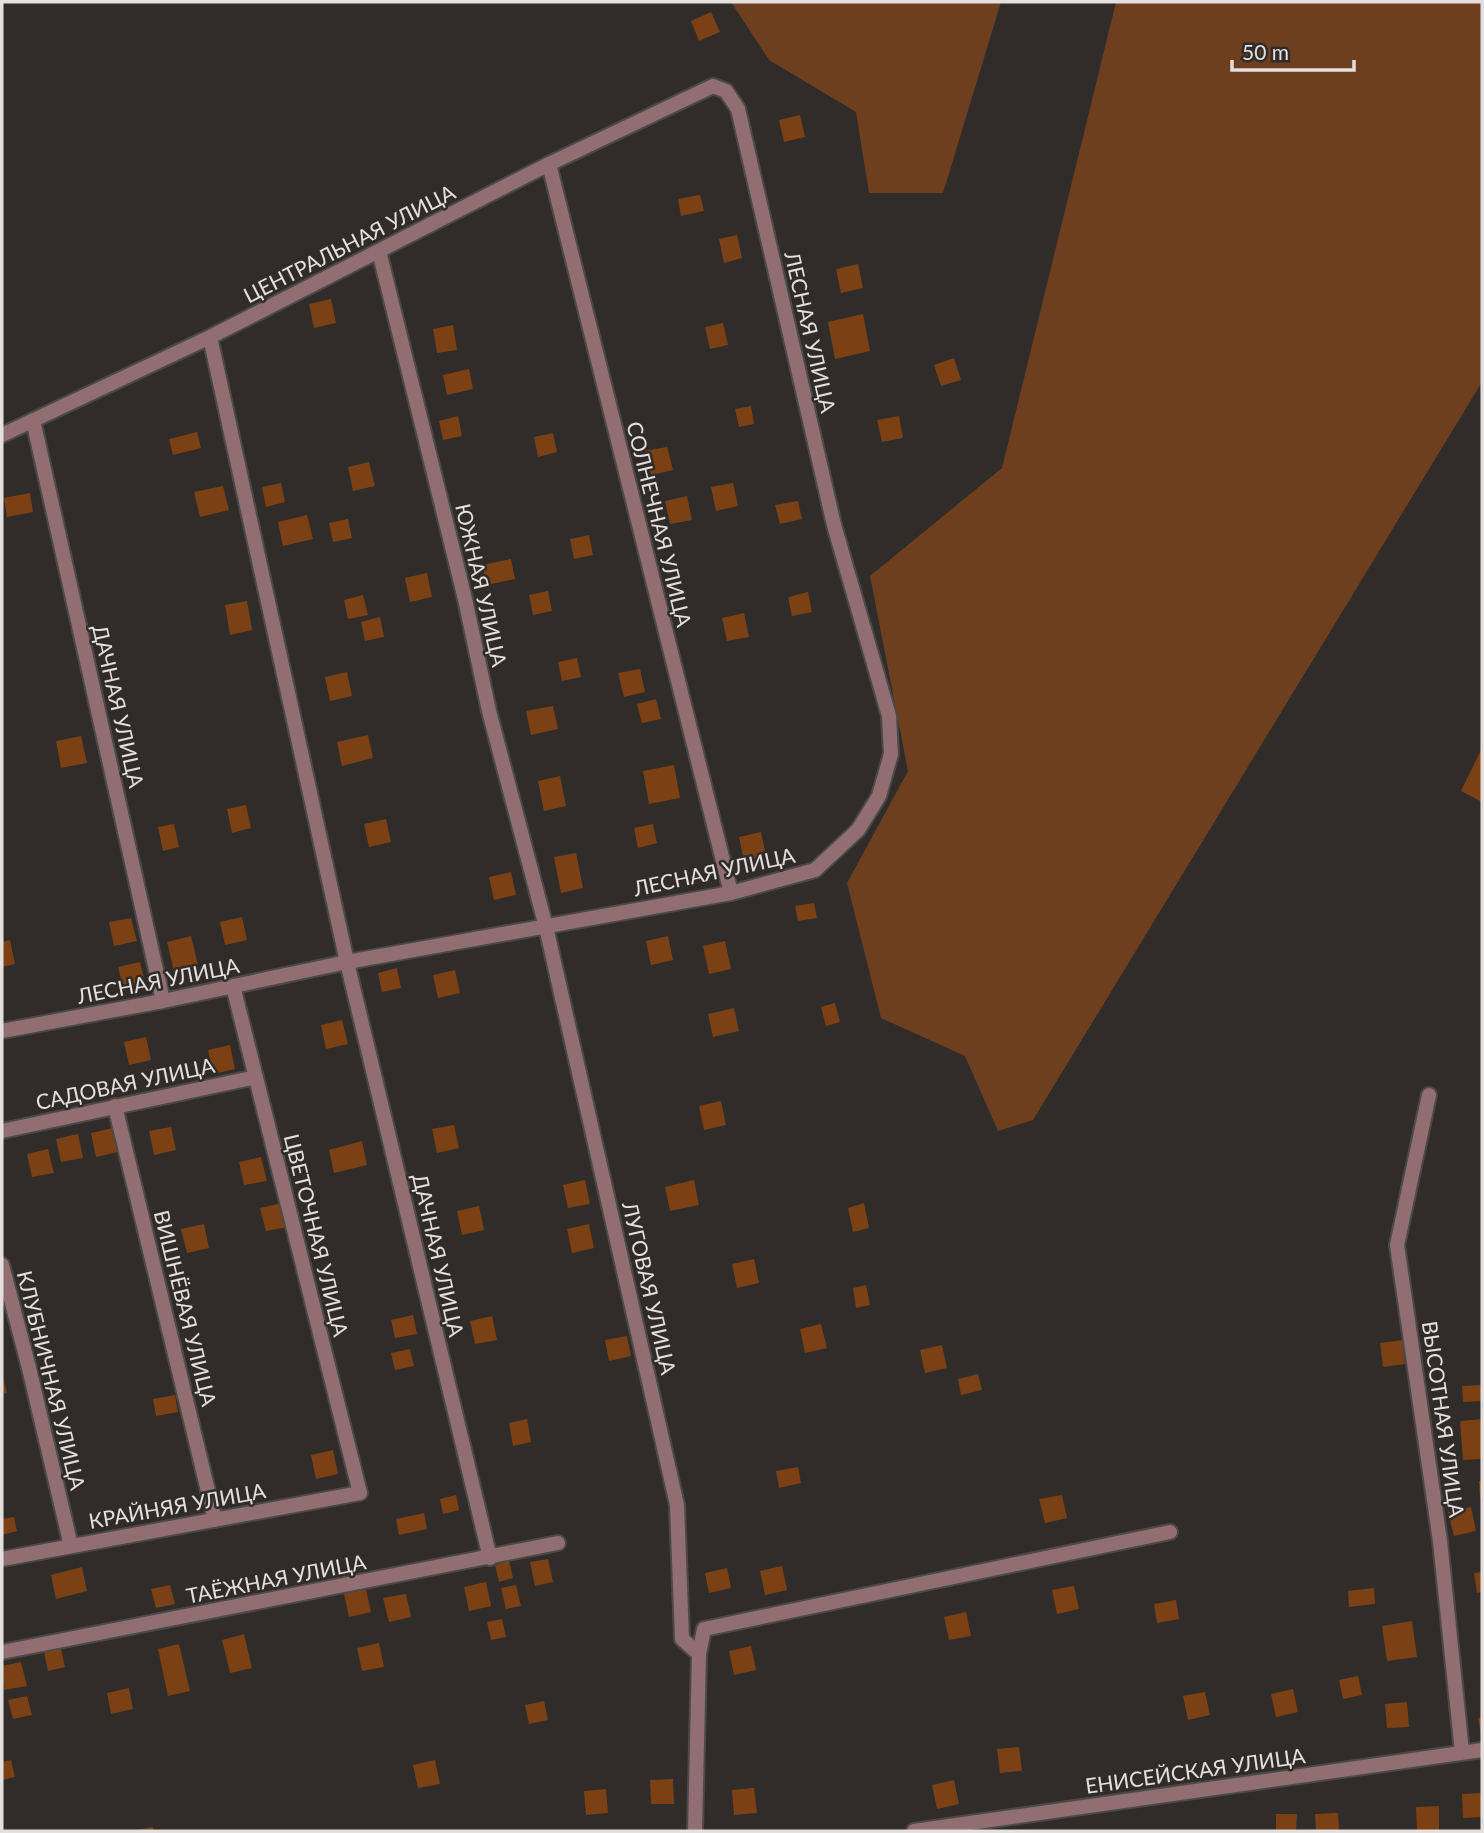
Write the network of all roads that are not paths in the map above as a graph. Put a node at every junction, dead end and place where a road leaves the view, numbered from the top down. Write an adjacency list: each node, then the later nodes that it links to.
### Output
1 (713, 86): 2 (street, ЦЕНТРАЛЬНАЯ УЛИЦА); 7 (street, ЛЕСНАЯ УЛИЦА)
2 (549, 164): 3 (street, ЦЕНТРАЛЬНАЯ УЛИЦА); 7 (street, СОЛНЕЧНАЯ УЛИЦА)
3 (379, 251): 4 (street, ЦЕНТРАЛЬНАЯ УЛИЦА); 8 (street, ЮЖНАЯ УЛИЦА)
4 (211, 337): 5 (street, ЦЕНТРАЛЬНАЯ УЛИЦА); 9 (street, ДАЧНАЯ УЛИЦА)
5 (33, 420): 6 (street, ЦЕНТРАЛЬНАЯ УЛИЦА); 11 (street, ДАЧНАЯ УЛИЦА)
6 (2, 435)
7 (731, 893): 8 (street, ЛЕСНАЯ УЛИЦА)
8 (546, 927): 9 (street, ЛЕСНАЯ УЛИЦА); 26 (street, ЛУГОВАЯ УЛИЦА)
9 (347, 961): 10 (street, ЛЕСНАЯ УЛИЦА); 23 (street, ДАЧНАЯ УЛИЦА)
10 (233, 986): 11 (street, ЛЕСНАЯ УЛИЦА); 13 (street, ЦВЕТОЧНАЯ УЛИЦА)
11 (163, 1001): 12 (street, ЛЕСНАЯ УЛИЦА)
12 (2, 1031)
13 (256, 1077): 15 (street, САДОВАЯ УЛИЦА); 18 (street, ЦВЕТОЧНАЯ УЛИЦА)
14 (1429, 1095): 28 (street, ВЫСОТНАЯ УЛИЦА)
15 (115, 1106): 16 (street, САДОВАЯ УЛИЦА); 19 (street, ВИШНЁВАЯ УЛИЦА)
16 (2, 1131)
17 (2, 1265): 22 (street, КЛУБНИЧНАЯ УЛИЦА)
18 (360, 1493): 19 (street, КРАЙНЯЯ УЛИЦА)
19 (215, 1520): 22 (street, КРАЙНЯЯ УЛИЦА)
20 (1170, 1532): 26 (street)
21 (558, 1543): 23 (street, ТАЁЖНАЯ УЛИЦА)
22 (71, 1546): 24 (street, КРАЙНЯЯ УЛИЦА)
23 (490, 1558): 25 (street, ТАЁЖНАЯ УЛИЦА)
24 (2, 1559)
25 (2, 1651)
26 (699, 1654): 29 (street)
27 (1482, 1750): 28 (street, ЕНИСЕЙСКАЯ УЛИЦА)
28 (1462, 1752): 30 (street, ЕНИСЕЙСКАЯ УЛИЦА)
29 (695, 1831)
30 (914, 1831)

